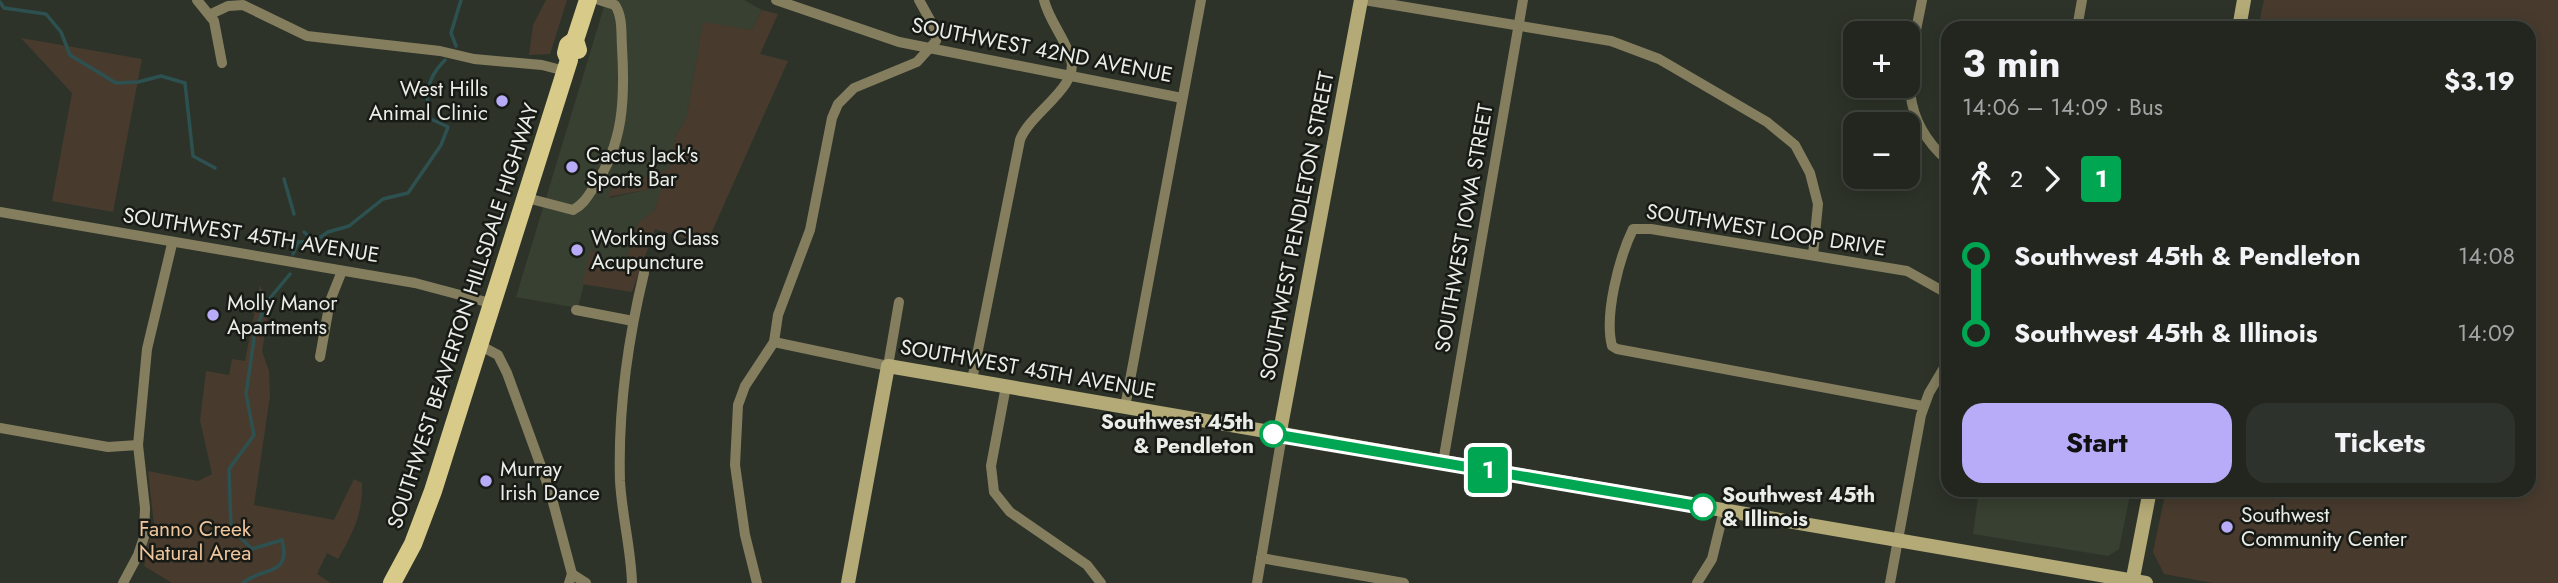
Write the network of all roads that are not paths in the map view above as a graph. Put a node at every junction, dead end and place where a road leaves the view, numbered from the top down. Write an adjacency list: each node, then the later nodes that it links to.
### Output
1 (197, 0): 13 (street)
2 (588, 0): 19 (main road, SOUTHWEST BEAVERTON HILLSDALE HIGHWAY)
3 (600, 0): 23 (street)
4 (776, 0): 17 (street, SOUTHWEST 42ND AVENUE)
5 (919, 0): 17 (street)
6 (1044, 0): 20 (street)
7 (1201, 0): 21 (street)
8 (1362, 0): 16 (street); 44 (street, SOUTHWEST PENDLETON STREET)
9 (1523, 0): 16 (street, SOUTHWEST IOWA STREET)
10 (1922, 0): 22 (street)
11 (2082, 0): 14 (street)
12 (2244, 0): 15 (street)
13 (211, 15): 18 (street); 19 (street)
14 (2078, 21)
15 (2240, 21)
16 (1518, 26): 26 (street); 46 (street, SOUTHWEST IOWA STREET)
17 (932, 50): 20 (street, SOUTHWEST 42ND AVENUE); 34 (street)
18 (222, 62)
19 (567, 66): 23 (main road, SOUTHWEST BEAVERTON HILLSDALE HIGHWAY)
20 (1070, 75): 21 (street, SOUTHWEST 42ND AVENUE); 39 (street)
21 (1182, 97): 42 (street)
22 (1941, 154)
23 (527, 198): 31 (main road, SOUTHWEST BEAVERTON HILLSDALE HIGHWAY)
24 (0, 212): 25 (street, SOUTHWEST 45TH AVENUE)
25 (172, 244): 27 (street, SOUTHWEST 45TH AVENUE); 45 (street)
26 (1813, 255): 29 (street, SOUTHWEST LOOP DRIVE); 41 (street, SOUTHWEST LOOP DRIVE)
27 (342, 271): 31 (street, SOUTHWEST 45TH AVENUE); 36 (street)
28 (644, 273): 33 (street)
29 (1941, 290)
30 (900, 302): 37 (street)
31 (494, 304): 35 (main road, SOUTHWEST BEAVERTON HILLSDALE HIGHWAY)
32 (576, 310): 33 (street)
33 (634, 321): 56 (street)
34 (774, 342): 37 (street, SOUTHWEST 45TH AVENUE); 57 (street)
35 (481, 346): 51 (street); 54 (main road, SOUTHWEST BEAVERTON HILLSDALE HIGHWAY)
36 (320, 357)
37 (888, 366): 39 (street, SOUTHWEST 45TH AVENUE); 58 (street)
38 (1941, 374): 41 (street)
39 (972, 380): 40 (street, SOUTHWEST 45TH AVENUE)
40 (1006, 386): 42 (street, SOUTHWEST 45TH AVENUE); 59 (street)
41 (1923, 406): 49 (street)
42 (1125, 407): 44 (street, SOUTHWEST 45TH AVENUE)
43 (0, 428): 45 (street)
44 (1283, 435): 46 (street, SOUTHWEST 45TH AVENUE); 50 (street, SOUTHWEST PENDLETON STREET)
45 (138, 445): 53 (street)
46 (1443, 462): 48 (street, SOUTHWEST 45TH AVENUE)
47 (2149, 497): 52 (street)
48 (1724, 510): 49 (street, SOUTHWEST 45TH AVENUE); 62 (street)
49 (1899, 540): 52 (street, SOUTHWEST 45TH AVENUE); 63 (street)
50 (1261, 558): 60 (street, SOUTHWEST PENDLETON STREET); 61 (street)
51 (570, 578): 55 (street)
52 (2137, 582)
53 (123, 583)
54 (392, 583)
55 (586, 583)
56 (632, 583)
57 (757, 583)
58 (848, 583)
59 (1101, 583)
60 (1257, 583)
61 (1404, 583)
62 (1697, 583)
63 (1890, 583)

